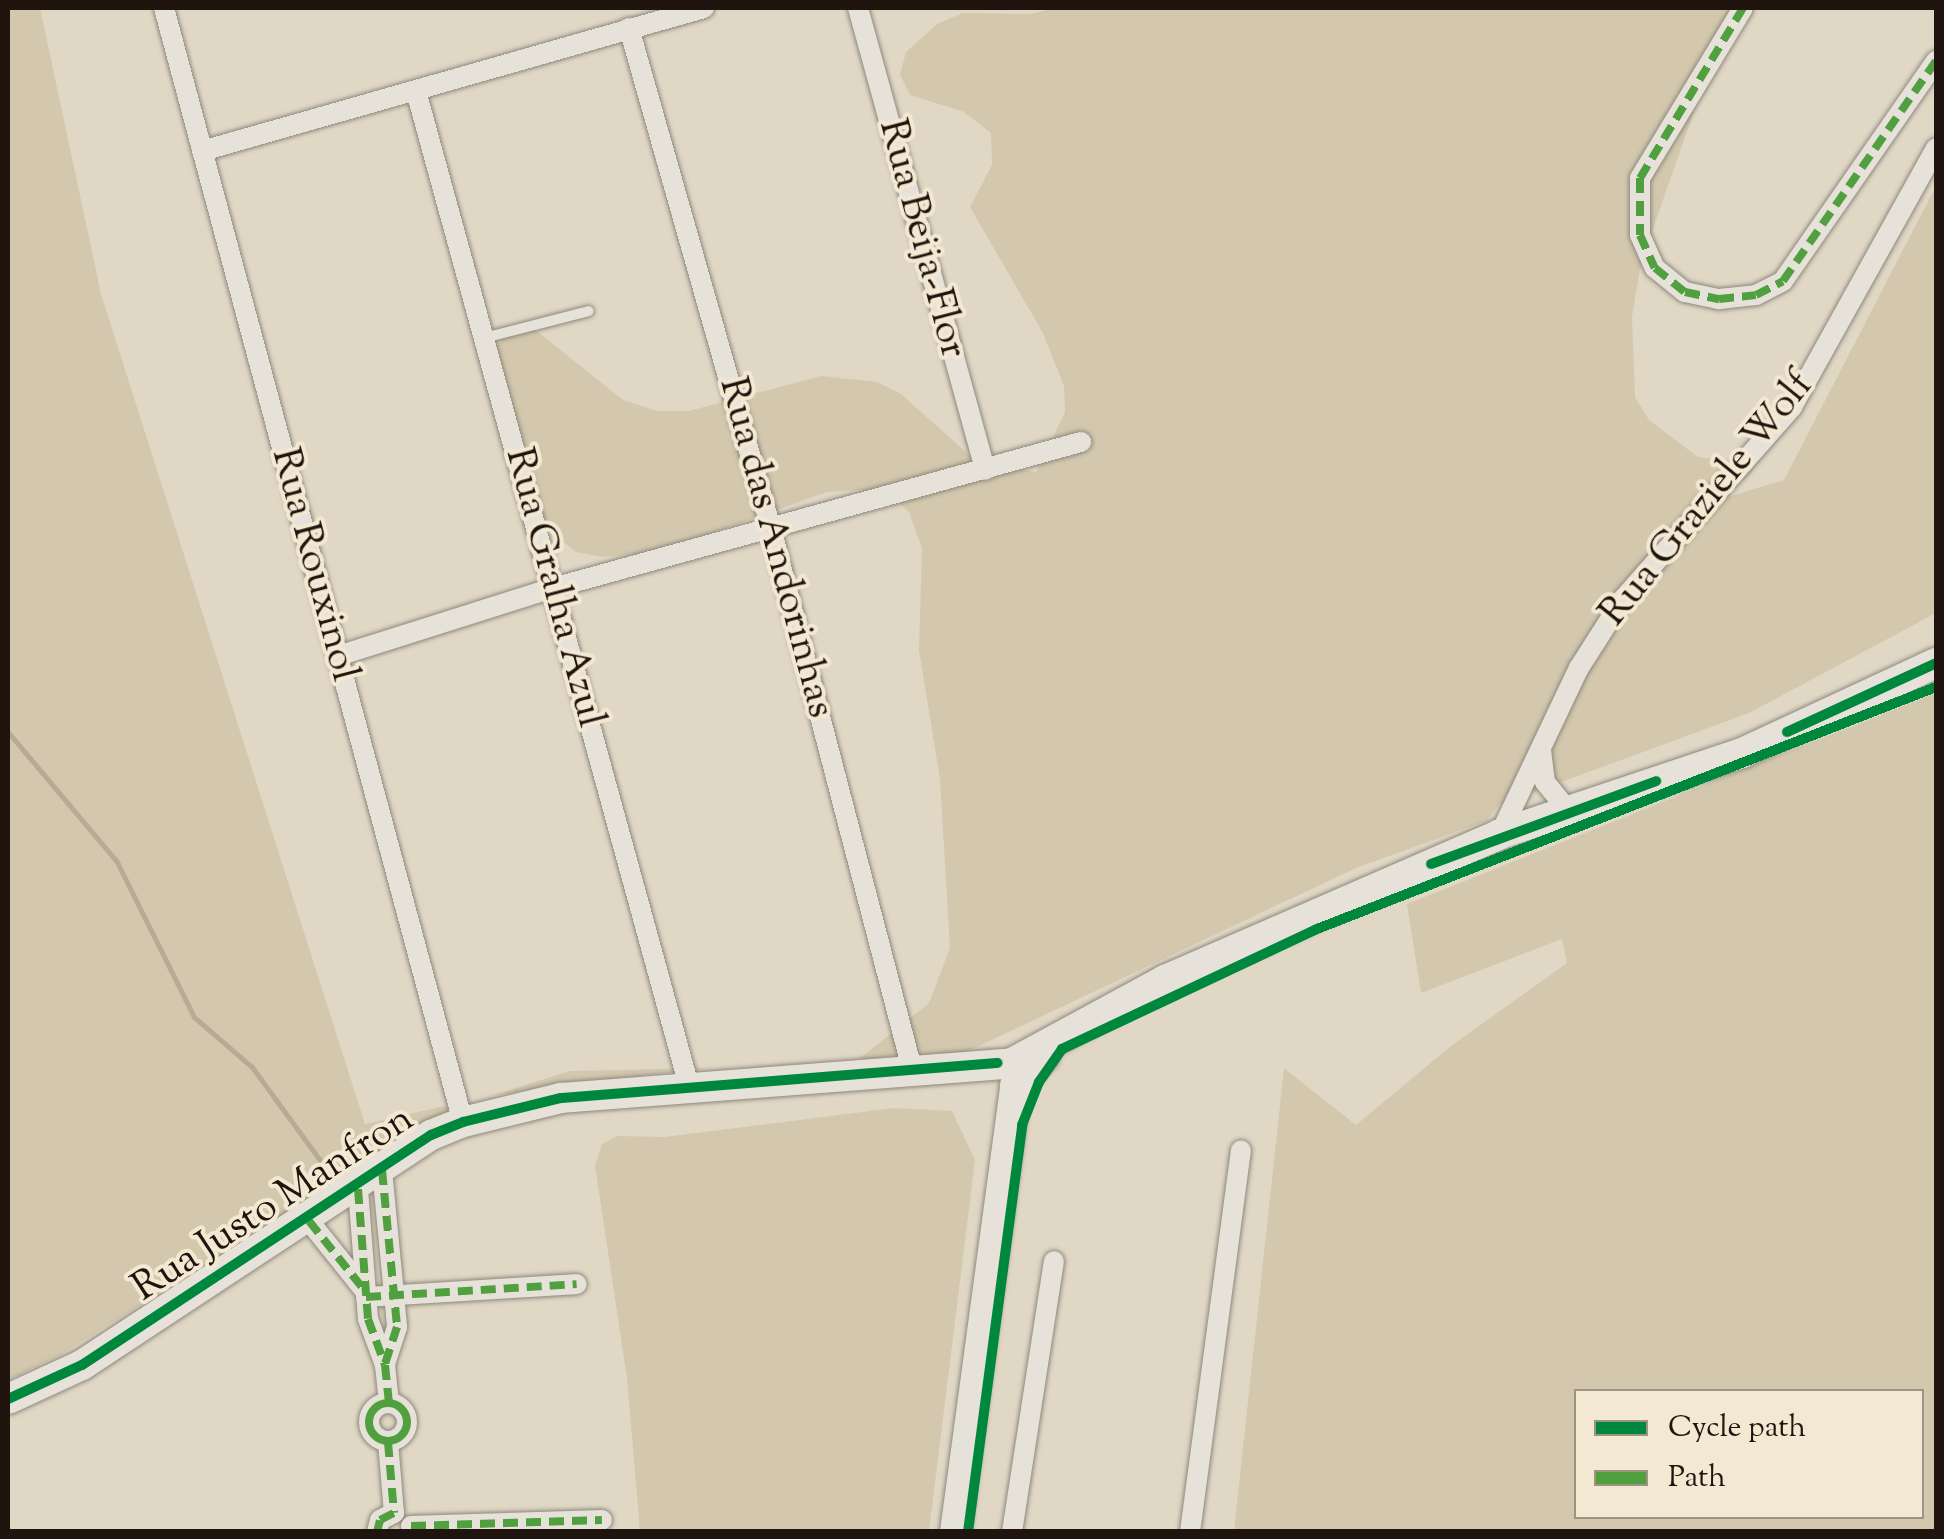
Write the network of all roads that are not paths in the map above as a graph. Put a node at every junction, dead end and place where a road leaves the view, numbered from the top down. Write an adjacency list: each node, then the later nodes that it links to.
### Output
1 (164, 8): 9 (street, Rua Rouxinol)
2 (704, 8): 5 (street)
3 (858, 8): 13 (street, Rua Beija-Flor)
4 (1743, 8): 6 (street)
5 (628, 28): 7 (street); 14 (street, Rua das Andorinhas)
6 (1936, 61)
7 (416, 91): 9 (street); 11 (street, Rua Gralha Azul)
8 (1936, 148): 18 (street, Rua Graziele Wolf)
9 (202, 151): 16 (street, Rua Rouxinol)
10 (589, 311): 11 (lane)
11 (484, 338): 15 (street, Rua Gralha Azul)
12 (1081, 442): 13 (street)
13 (985, 470): 14 (street)
14 (772, 532): 15 (street); 21 (street, Rua das Andorinhas)
15 (552, 588): 16 (street); 23 (street, Rua Gralha Azul)
16 (338, 656): 24 (street, Rua Rouxinol)
17 (1936, 662): 19 (main road)
18 (1540, 748): 19 (street); 20 (street, Rua Graziele Wolf)
19 (1568, 810): 20 (main road)
20 (1500, 834): 22 (main road)
21 (912, 1069): 22 (main road, Rua Justo Manfron); 23 (main road, Rua Justo Manfron)
22 (1006, 1077): 38 (main road)
23 (689, 1086): 24 (main road, Rua Justo Manfron)
24 (463, 1122): 26 (main road, Rua Justo Manfron)
25 (1241, 1150): 40 (street)
26 (370, 1180): 27 (main road, Rua Justo Manfron); 30 (street); 31 (street)
27 (309, 1220): 30 (street); 33 (main road, Rua Justo Manfron)
28 (1054, 1261): 39 (street)
29 (577, 1284): 31 (street)
30 (366, 1294): 31 (street); 32 (street)
31 (396, 1295): 32 (street)
32 (386, 1365): 34 (street)
33 (8, 1399)
34 (394, 1513): 36 (street); 37 (street)
35 (602, 1520): 36 (street)
36 (412, 1529)
37 (377, 1532)
38 (955, 1532)
39 (1012, 1532)
40 (1190, 1532)

